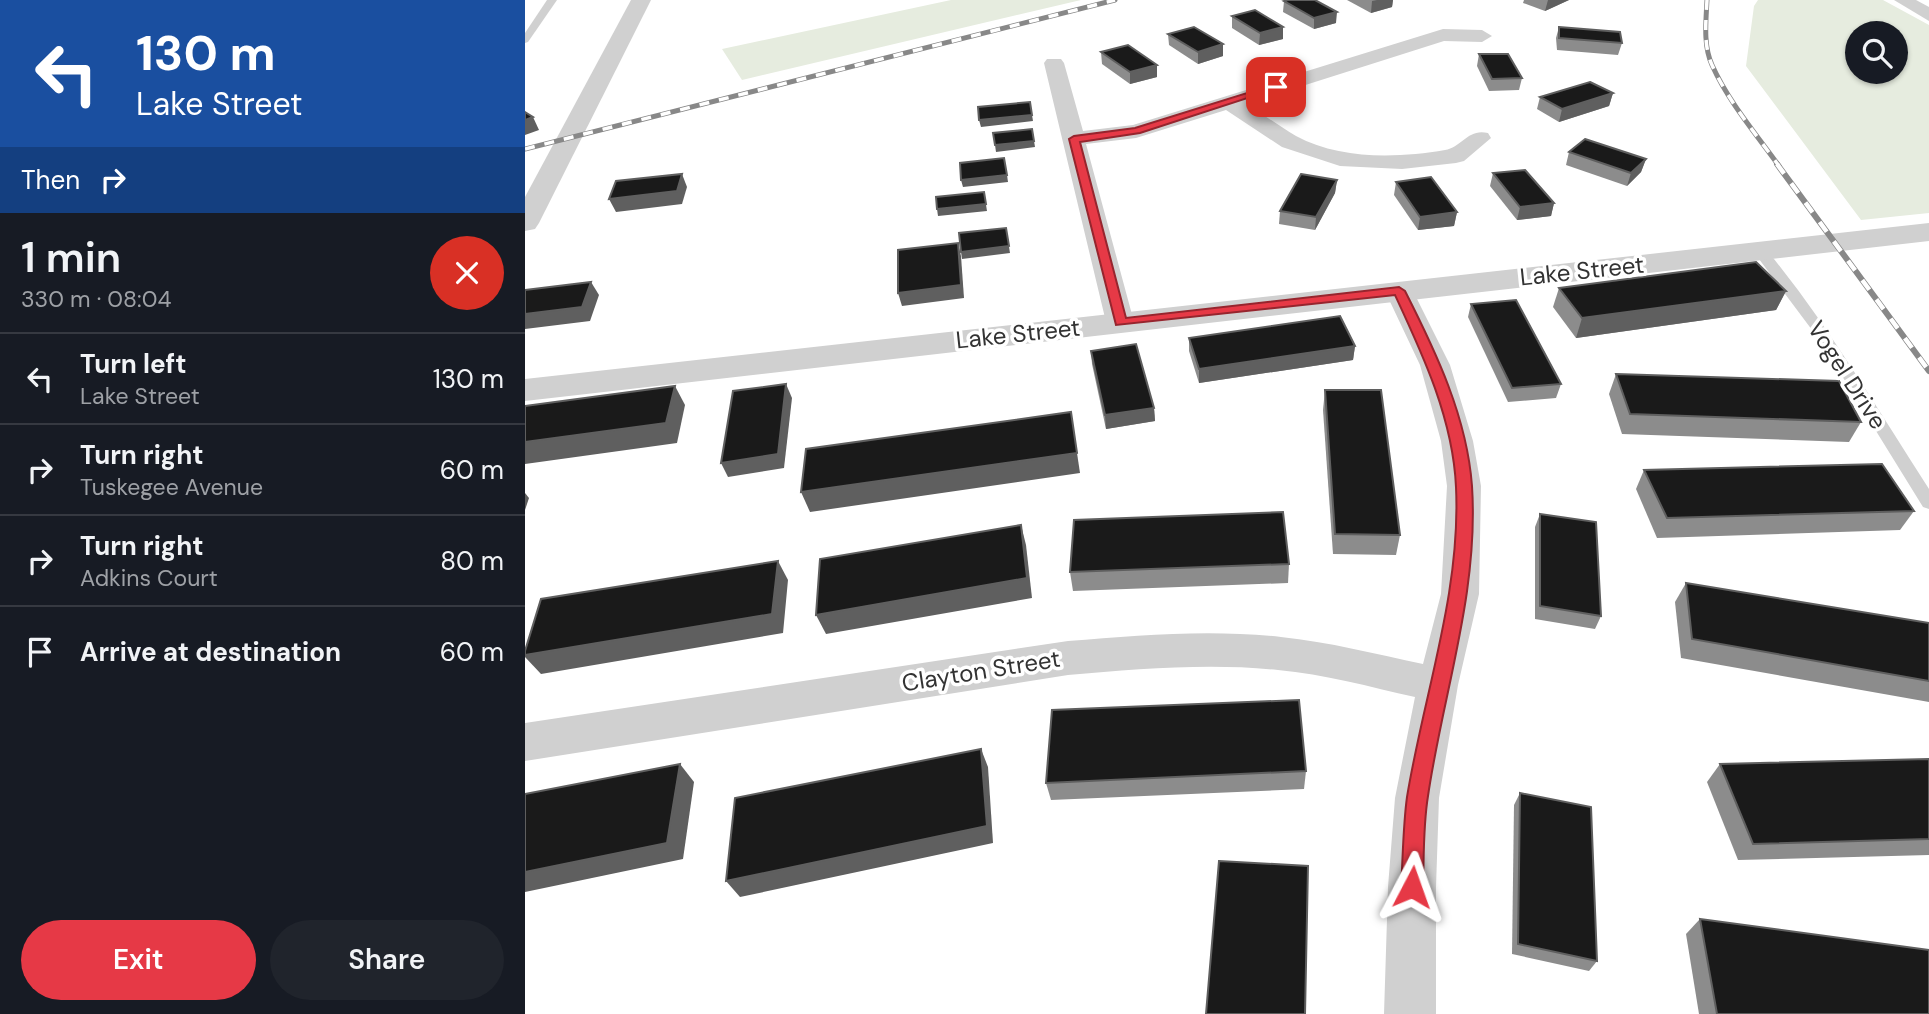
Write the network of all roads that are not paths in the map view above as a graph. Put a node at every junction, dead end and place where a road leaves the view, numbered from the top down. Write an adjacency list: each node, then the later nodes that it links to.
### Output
1 (552, 0): 6 (lane)
2 (641, 0): 11 (street)
3 (1903, 0): 4 (street)
4 (1929, 15)
5 (1482, 36): 8 (street)
6 (525, 40)
7 (1054, 63): 10 (street)
8 (1229, 102): 9 (street); 10 (street)
9 (1480, 138)
10 (1074, 139): 15 (street)
11 (525, 223)
12 (1929, 232): 13 (street, Lake Street)
13 (1759, 251): 14 (street, Lake Street); 17 (lane, Vogel Drive)
14 (1399, 291): 15 (street, Lake Street); 18 (street)
15 (1120, 322): 16 (street, Lake Street)
16 (525, 390)
17 (1929, 503)
18 (1439, 685): 19 (street, Clayton Street); 20 (street)
19 (525, 742)
20 (1411, 1014)

